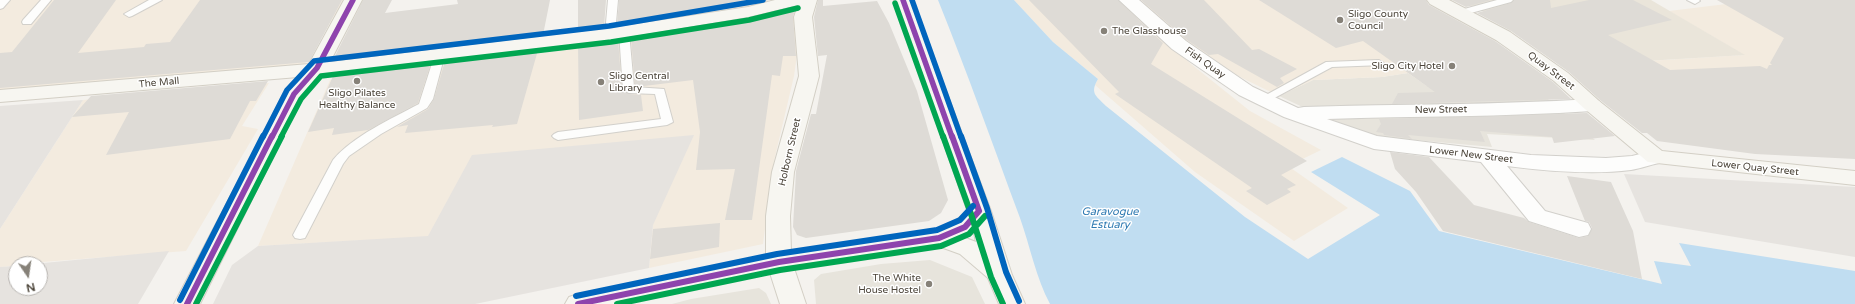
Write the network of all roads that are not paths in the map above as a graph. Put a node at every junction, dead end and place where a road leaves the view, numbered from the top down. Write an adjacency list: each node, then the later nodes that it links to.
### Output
1 (5, 0): 12 (lane)
2 (46, 0): 15 (lane)
3 (157, 0): 14 (lane)
4 (353, 0): 19 (street)
5 (613, 0): 16 (lane)
6 (796, 0): 16 (street, The Mall)
7 (808, 0): 32 (street, Holborn Street)
8 (903, 0): 28 (street)
9 (1128, 0): 21 (street, Fish Quay)
10 (1436, 0): 13 (street, Quay Street)
11 (1508, 0): 13 (lane)
12 (0, 6)
13 (1460, 13): 22 (street, Quay Street)
14 (129, 14)
15 (27, 22)
16 (617, 33): 17 (street, The Mall); 24 (lane)
17 (440, 54): 19 (street, The Mall); 30 (lane)
18 (1379, 63): 21 (lane)
19 (317, 68): 20 (street, The Mall); 34 (street)
20 (0, 96)
21 (1263, 100): 23 (street, Fish Quay)
22 (1592, 105): 23 (street, New Street); 26 (street, Quay Street)
23 (1291, 113): 25 (street, Lower New Street)
24 (558, 136)
25 (1488, 157): 26 (street, Lower New Street); 29 (street)
26 (1656, 157): 27 (street, Lower Quay Street)
27 (1855, 178)
28 (979, 211): 31 (street); 33 (street)
29 (1579, 229)
30 (300, 235)
31 (939, 238): 32 (street); 33 (street)
32 (779, 262): 35 (street); 36 (street, Holborn Street)
33 (999, 275): 37 (street)
34 (187, 304)
35 (578, 304)
36 (793, 304)
37 (1012, 304)

